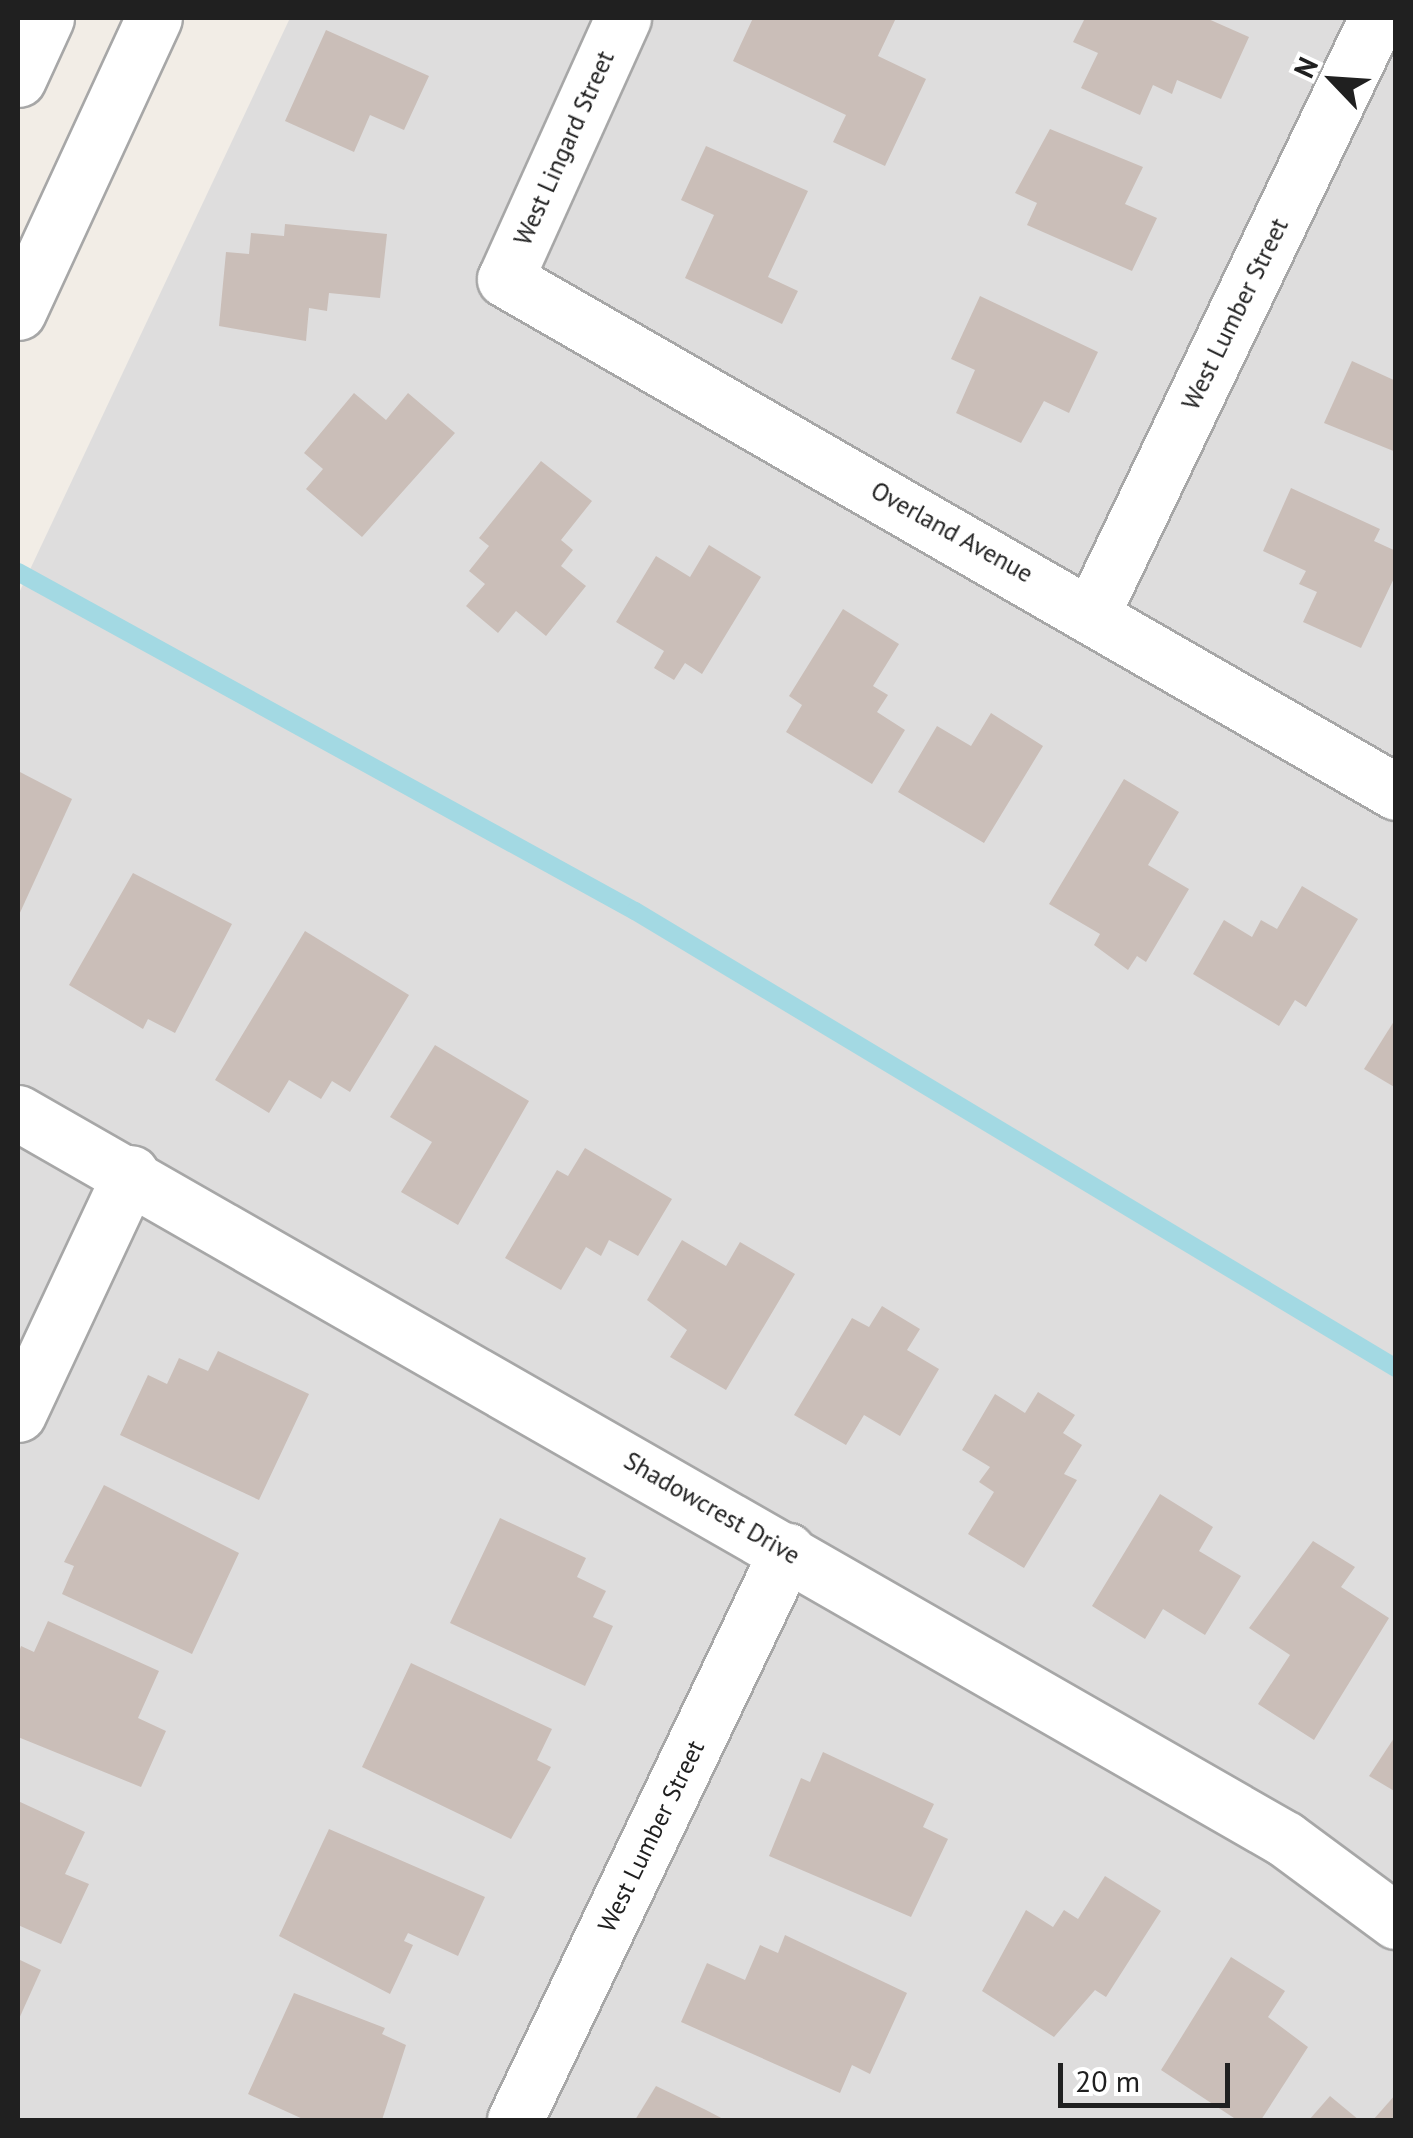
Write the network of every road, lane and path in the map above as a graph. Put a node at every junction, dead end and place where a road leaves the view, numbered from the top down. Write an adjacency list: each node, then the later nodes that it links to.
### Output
1 (46, 18): 5 (street)
2 (154, 18): 7 (street)
3 (623, 18): 6 (street, West Lingard Street)
4 (1377, 18): 8 (street, West Lumber Street)
5 (18, 79)
6 (505, 279): 8 (street, Overland Avenue)
7 (18, 312)
8 (1094, 611): 9 (street, Overland Avenue)
9 (1396, 792)
10 (18, 1114): 11 (street, Shadowcrest Drive)
11 (131, 1173): 12 (street); 13 (street, Shadowcrest Drive)
12 (18, 1414)
13 (787, 1551): 14 (street, Shadowcrest Drive); 15 (street, West Lumber Street)
14 (1396, 1921)
15 (515, 2120)

